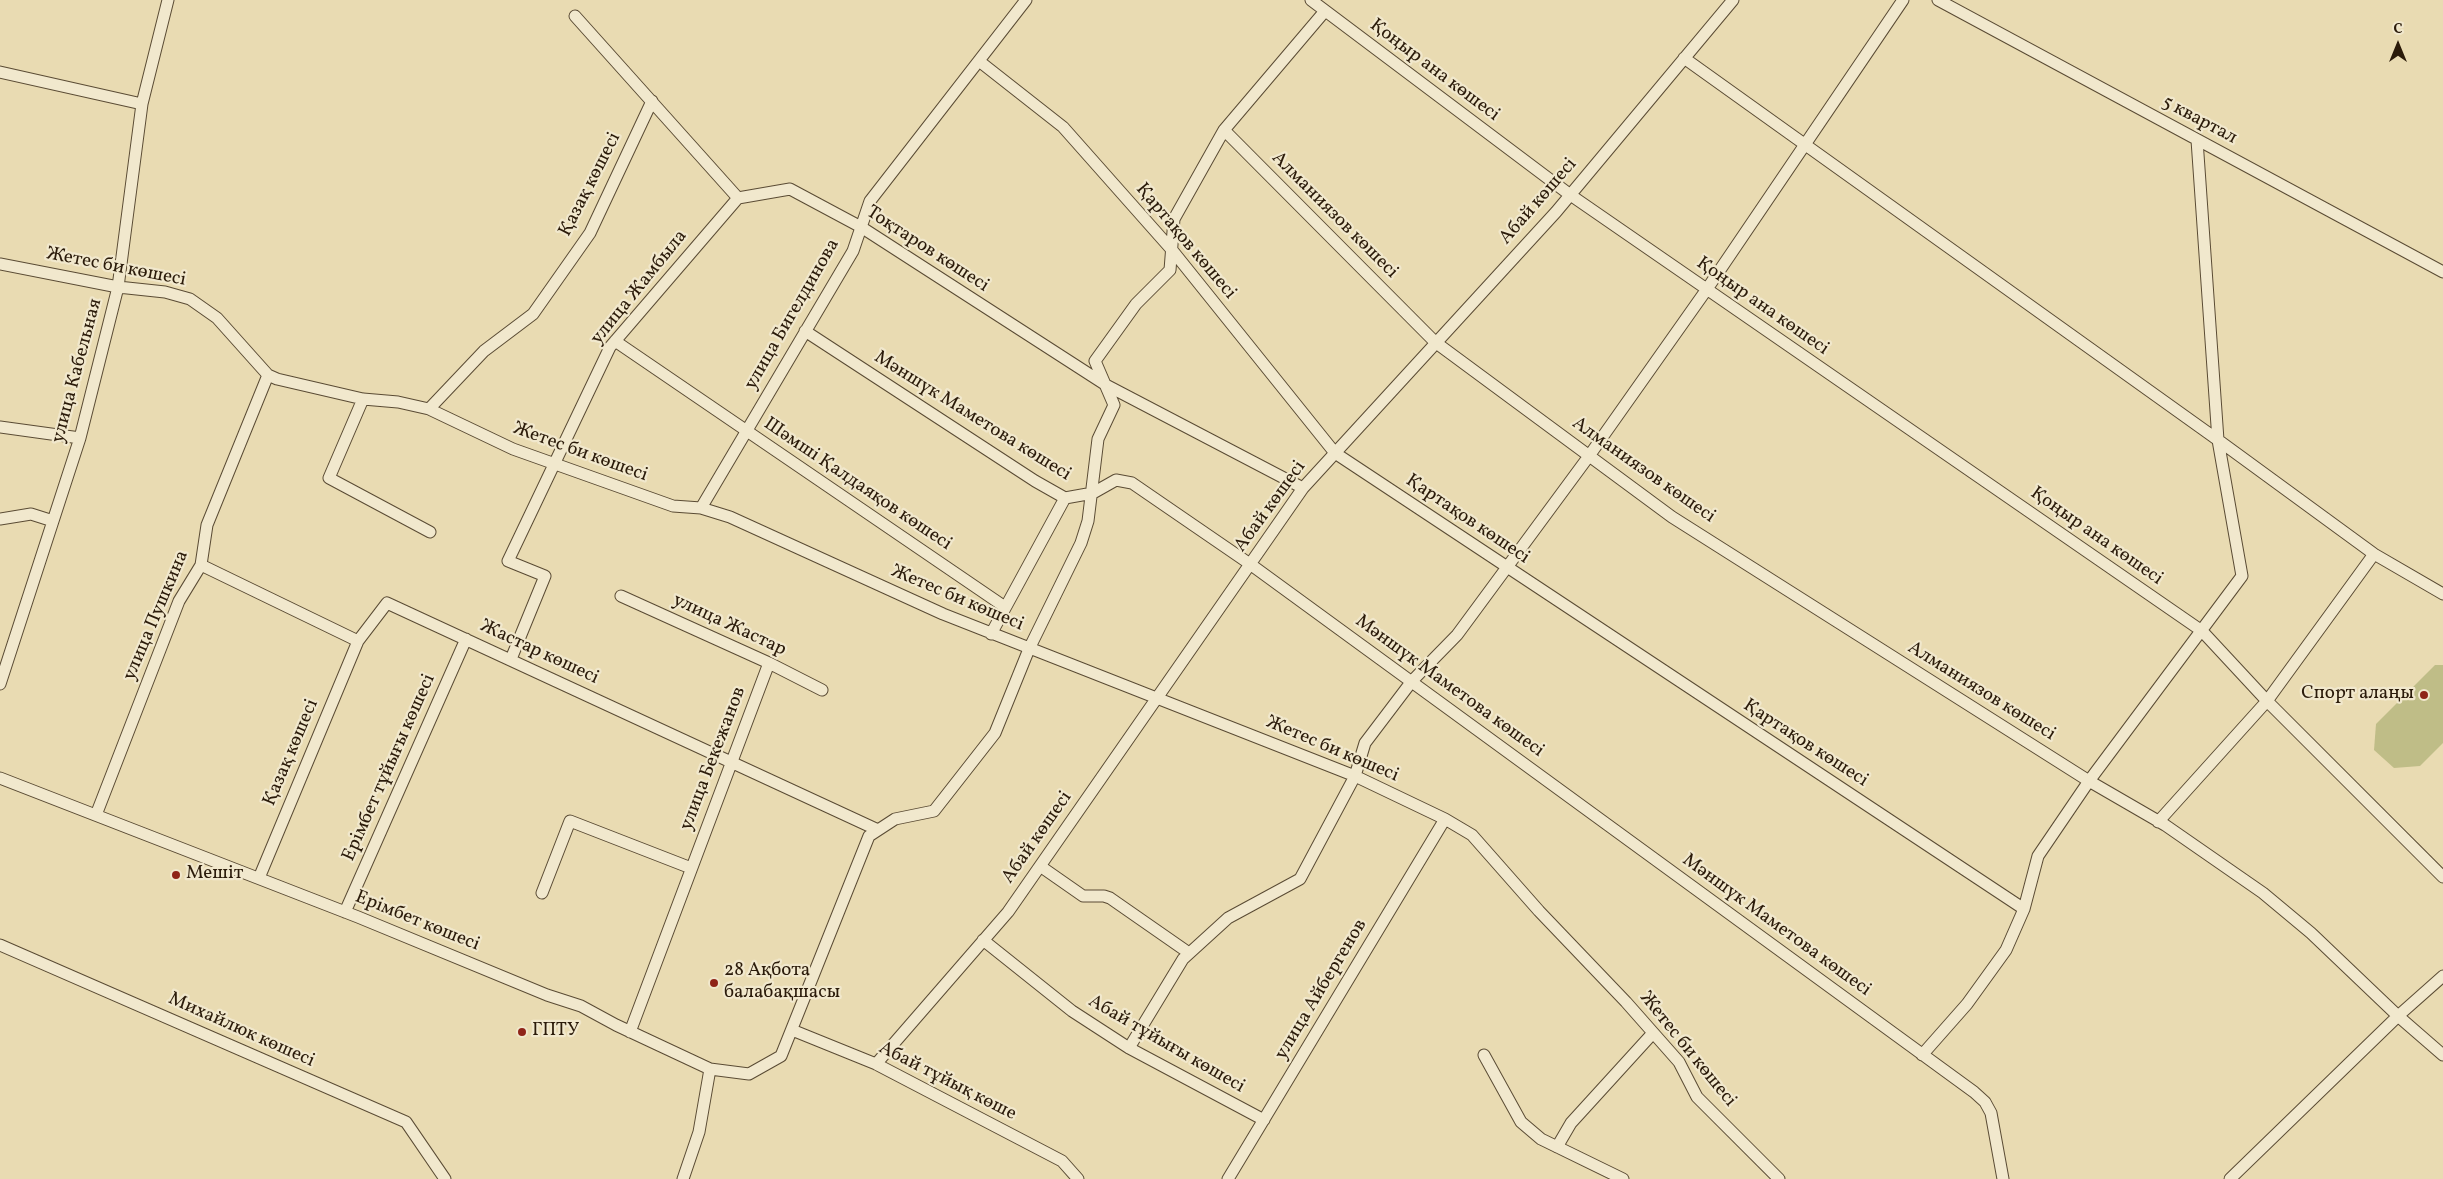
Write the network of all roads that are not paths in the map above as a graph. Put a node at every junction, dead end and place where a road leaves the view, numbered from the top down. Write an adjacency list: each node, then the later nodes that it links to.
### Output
1 (168, 0): 13 (street, улица Кабельная)
2 (1026, 0): 10 (street, улица Бигелдинова)
3 (1310, 0): 7 (street, Қоңыр ана көшесі)
4 (1733, 0): 9 (street, Абай көшесі)
5 (1903, 0): 16 (street)
6 (1938, 0): 15 (street, 5 квартал)
7 (1325, 11): 14 (street); 17 (street, Қоңыр ана көшесі)
8 (575, 16): 12 (street)
9 (1684, 58): 16 (street); 17 (street, Абай көшесі)
10 (979, 61): 19 (street, улица Бигелдинова); 20 (street, Қартақов көшесі)
11 (0, 72): 13 (street)
12 (652, 101): 18 (street); 31 (street, Қазақ көшесі)
13 (142, 104): 23 (street, улица Кабельная)
14 (1224, 130): 20 (street); 27 (street, Алманиязов көшесі)
15 (2197, 140): 22 (street, 5 квартал); 35 (street)
16 (1804, 146): 24 (street); 35 (street)
17 (1569, 194): 24 (street, Қоңыр ана көшесі); 27 (street, Абай көшесі)
18 (738, 198): 19 (street, Тоқтаров көшесі); 26 (street, улица Жамбыла)
19 (861, 227): 25 (street, улица Бигелдинова); 29 (street, Тоқтаров көшесі)
20 (1172, 250): 29 (street); 36 (street, Қартақов көшесі)
21 (0, 264): 23 (street, Жетес би көшесі)
22 (2443, 272)
23 (118, 287): 28 (street, Жетес би көшесі); 34 (street, улица Кабельная)
24 (1707, 289): 37 (street); 53 (street, Қоңыр ана көшесі)
25 (806, 330): 33 (street, улица Бигелдинова); 41 (street, Мәншүк Маметова көшесі)
26 (615, 341): 33 (street, Шәмші Қалдаяқов көшесі); 38 (street, улица Жамбыла)
27 (1435, 342): 36 (street, Абай көшесі); 37 (street, Алманиязов көшесі)
28 (268, 375): 30 (street, Жетес би көшесі); 48 (street, улица Пушкина)
29 (1106, 385): 39 (street, Тоқтаров көшесі); 40 (street)
30 (363, 399): 31 (street, Жетес би көшесі); 45 (street)
31 (429, 409): 38 (street, Жетес би көшесі)
32 (0, 427): 34 (street)
33 (746, 431): 42 (street, улица Бигелдинова); 52 (street, Шәмші Қалдаяқов көшесі)
34 (80, 438): 44 (street, улица Кабельная)
35 (2218, 440): 46 (street); 53 (street)
36 (1335, 453): 39 (street, Абай көшесі); 49 (street, Қартақов көшесі)
37 (1589, 456): 49 (street); 69 (street, Алманиязов көшесі)
38 (554, 463): 42 (street, Жетес би көшесі); 59 (street, улица Жамбыла)
39 (1303, 488): 47 (street, Абай көшесі)
40 (1093, 493): 41 (street, Мәншүк Маметова көшесі); 47 (street, Мәншүк Маметова көшесі); 57 (street)
41 (1065, 498): 52 (street)
42 (701, 508): 54 (street, Жетес би көшесі)
43 (0, 519): 44 (street)
44 (53, 521): 58 (street, улица Кабельная)
45 (430, 532)
46 (2374, 554): 50 (street); 65 (street)
47 (1250, 564): 61 (street, Мәншүк Маметова көшесі); 64 (street, Абай көшесі)
48 (201, 565): 56 (street); 70 (street, улица Пушкина)
49 (1507, 568): 61 (street); 79 (street, Қартақов көшесі)
50 (2443, 594)
51 (621, 596): 60 (street, улица Жастар)
52 (1005, 607): 54 (street)
53 (2202, 631): 65 (street, Қоңыр ана көшесі); 69 (street)
54 (992, 634): 57 (street, Жетес би көшесі)
55 (466, 639): 56 (street, Жастар көшесі); 59 (street, Жастар көшесі); 80 (street, Ерімбет тұйығы көшесі)
56 (358, 641): 77 (street, Қазақ көшесі)
57 (1029, 649): 64 (street, Жетес би көшесі); 73 (street)
58 (5, 653): 62 (street, улица Кабельная)
59 (511, 659): 66 (street, Жастар көшесі)
60 (769, 663): 63 (street, улица Жастар); 66 (street, улица Бекежанов)
61 (1412, 681): 67 (street); 91 (street, Мәншүк Маметова көшесі)
62 (0, 684)
63 (822, 690)
64 (1156, 698): 67 (street, Жетес би көшесі); 74 (street, Абай көшесі)
65 (2267, 701): 72 (street); 76 (street, Қоңыр ана көшесі)
66 (731, 761): 73 (street, Жастар көшесі); 75 (street, улица Бекежанов)
67 (1355, 776): 71 (street, Жетес би көшесі); 83 (street)
68 (0, 778): 70 (street, Ерімбет көшесі)
69 (2089, 781): 72 (street, Алманиязов көшесі); 79 (street)
70 (96, 815): 77 (street, Ерімбет көшесі)
71 (1445, 819): 88 (street, Жетес би көшесі); 95 (street, улица Айбергенов)
72 (2158, 822): 85 (street, Алманиязов көшесі)
73 (878, 830): 86 (street, Ерімбет көшесі)
74 (1040, 866): 81 (street, Абай көшесі); 83 (street)
75 (691, 868): 78 (street); 87 (street, улица Бекежанов)
76 (2443, 877)
77 (259, 878): 80 (street, Ерімбет көшесі)
78 (542, 893)
79 (2024, 909): 91 (street)
80 (345, 912): 87 (street, Ерімбет көшесі)
81 (983, 940): 89 (street, Абай тұйығы көшесі); 93 (street, Абай көшесі)
82 (0, 945): 97 (street, Михайлюк көшесі)
83 (1189, 954): 89 (street)
84 (2443, 976): 85 (street)
85 (2398, 1016): 92 (street, Алманиязов көшесі); 104 (street)
86 (792, 1030): 93 (street, Абай тұйық көше); 94 (street, Ерімбет көшесі)
87 (630, 1032): 94 (street, Ерімбет көшесі)
88 (1653, 1032): 96 (street); 102 (street, Жетес би көшесі)
89 (1129, 1048): 95 (street, Абай тұйығы көшесі)
90 (1484, 1055): 96 (street)
91 (1922, 1055): 103 (street, Мәншүк Маметова көшесі)
92 (2443, 1055)
93 (876, 1064): 99 (street, Абай тұйық көше)
94 (710, 1069): 98 (street)
95 (1264, 1120): 100 (street, улица Айбергенов)
96 (1557, 1147): 101 (street)
97 (445, 1179)
98 (683, 1179)
99 (1078, 1179)
100 (1228, 1179)
101 (1623, 1179)
102 (1779, 1179)
103 (2003, 1179)
104 (2230, 1179)

